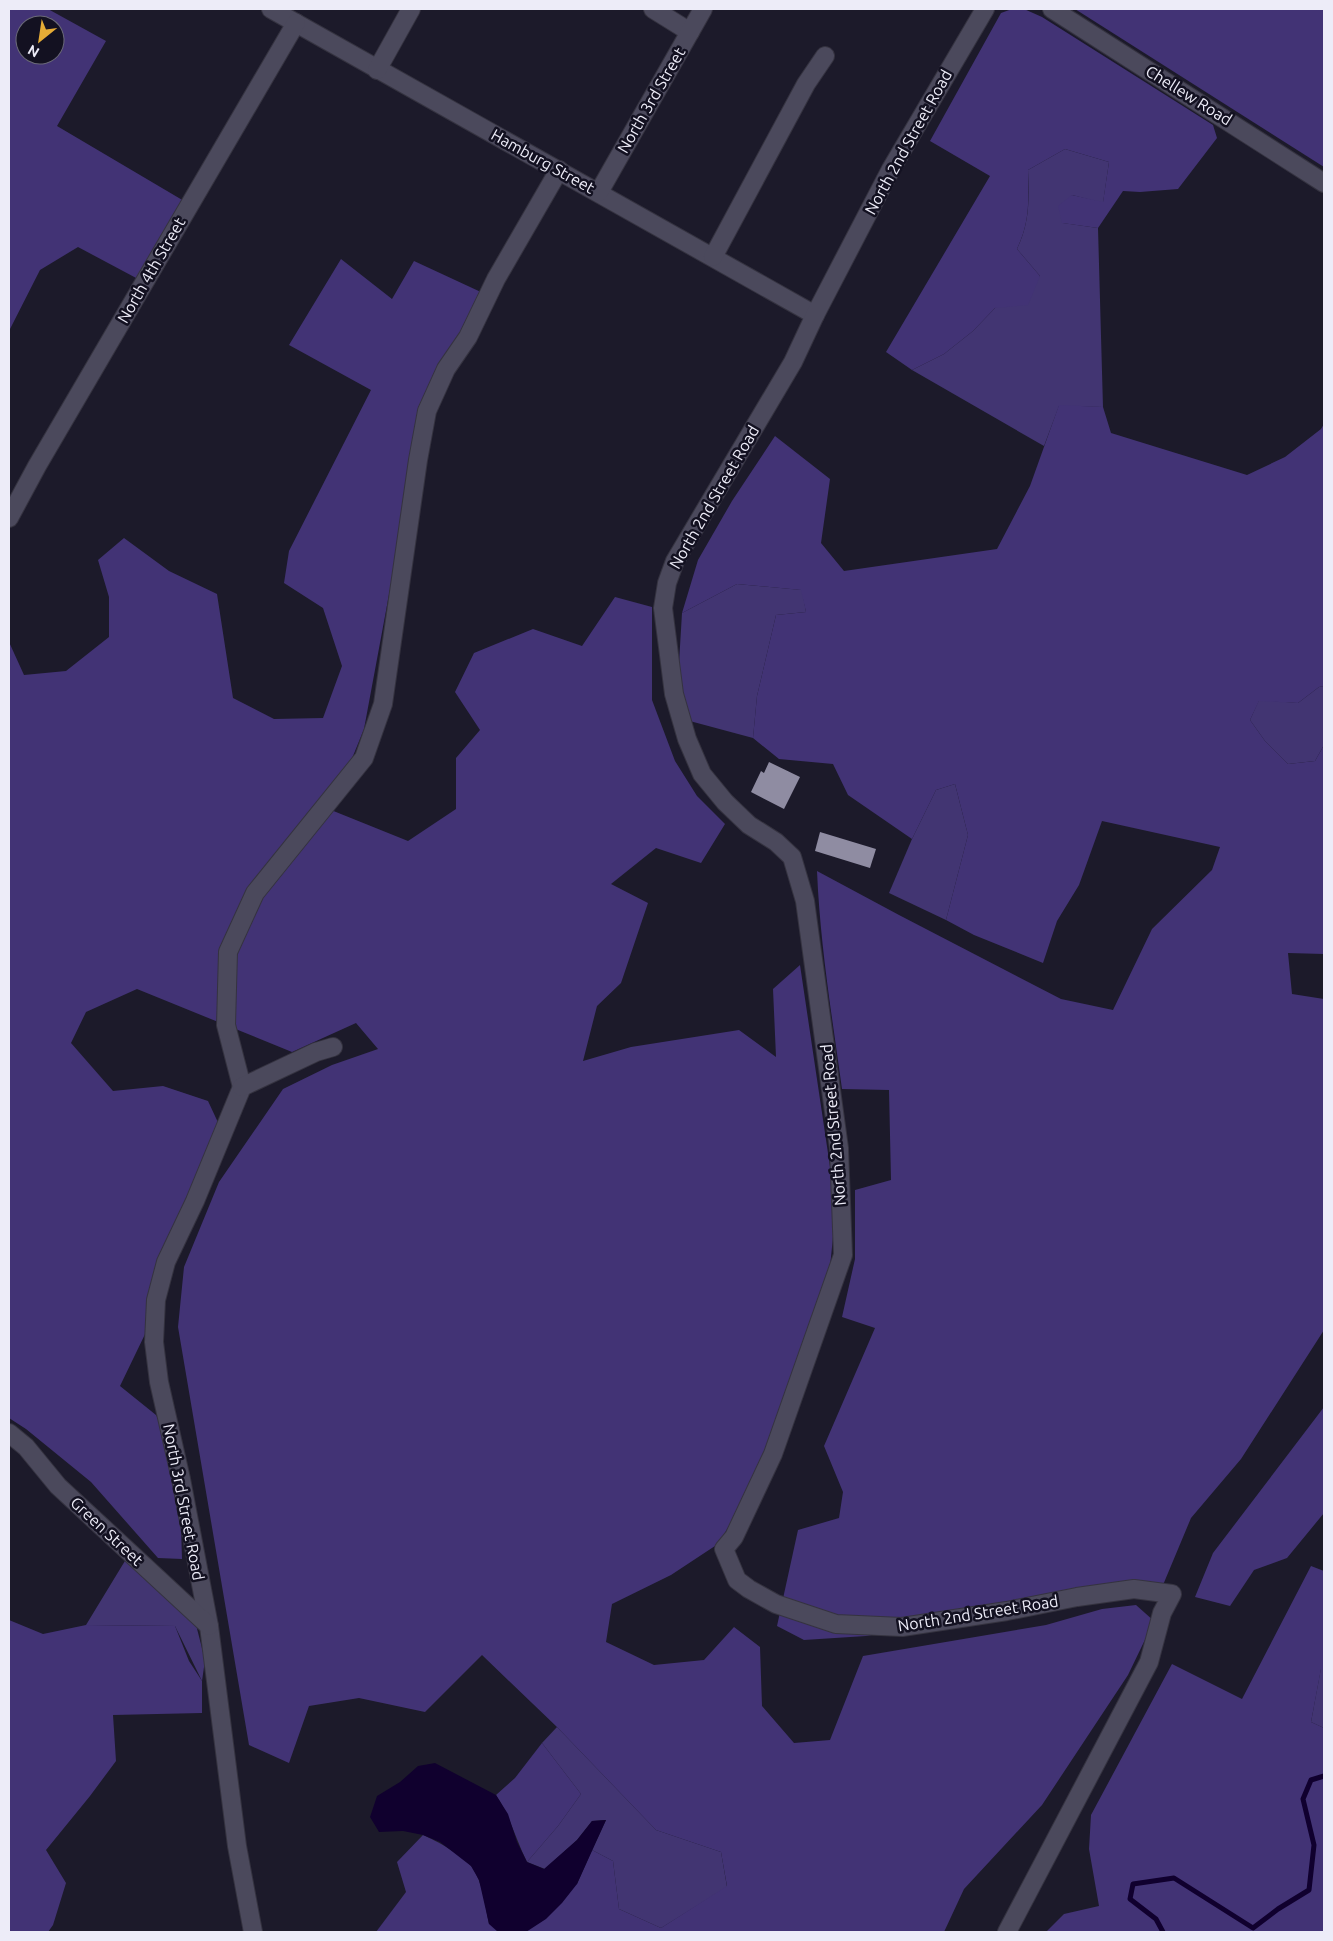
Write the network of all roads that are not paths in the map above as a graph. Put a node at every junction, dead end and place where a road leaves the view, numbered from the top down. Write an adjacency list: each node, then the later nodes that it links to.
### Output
1 (271, 9): 7 (street, Hamburg Street)
2 (410, 9): 10 (street)
3 (653, 9): 8 (street)
4 (703, 9): 8 (street, North 3rd Street)
5 (985, 9): 15 (street, North 2nd Street Road)
6 (1052, 9): 12 (street, Chellew Road)
7 (296, 23): 10 (street, Hamburg Street); 16 (street, North 4th Street)
8 (690, 32): 13 (street, North 3rd Street)
9 (825, 56): 14 (street)
10 (376, 70): 11 (street, Hamburg Street)
11 (559, 170): 13 (street, Hamburg Street); 18 (street)
12 (1324, 183)
13 (599, 192): 14 (street, Hamburg Street)
14 (713, 257): 15 (street, Hamburg Street)
15 (815, 314): 22 (street, North 2nd Street Road)
16 (9, 518)
17 (333, 1047): 18 (street)
18 (242, 1087): 20 (street, North 3rd Street Road)
19 (9, 1433): 20 (street, Green Street)
20 (209, 1626): 21 (street, North 3rd Street Road)
21 (253, 1932)
22 (1006, 1932)

